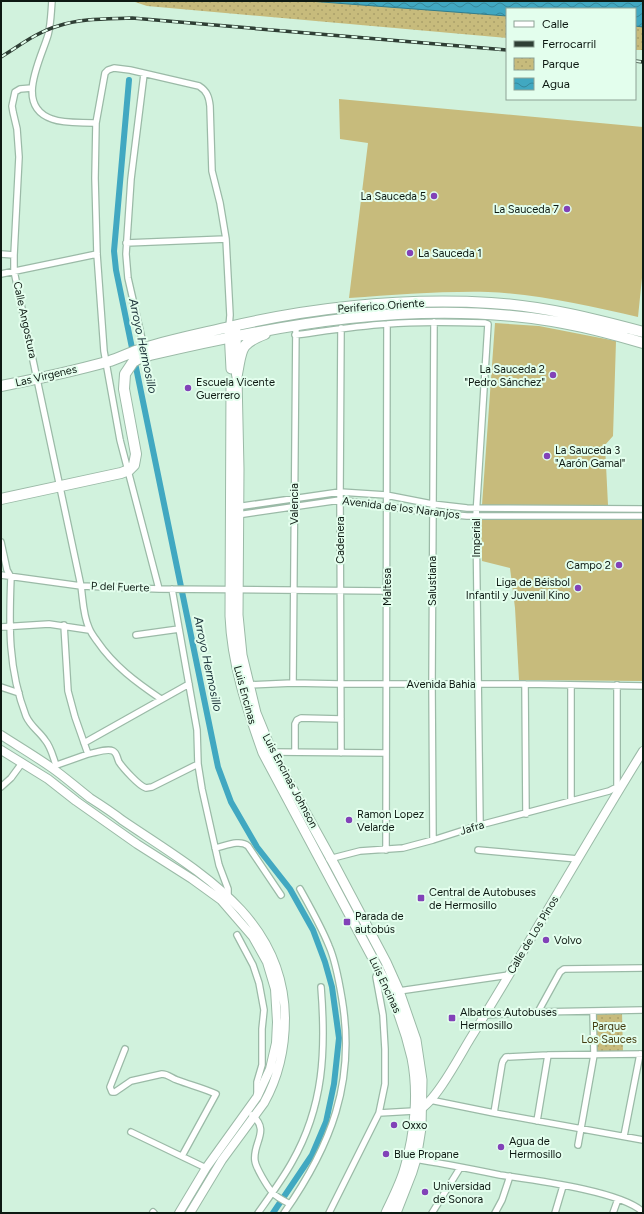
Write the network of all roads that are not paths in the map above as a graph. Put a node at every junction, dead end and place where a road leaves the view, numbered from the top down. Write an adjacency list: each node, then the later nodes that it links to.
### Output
1 (52, 1): 3 (street)
2 (144, 74): 4 (street); 5 (street); 6 (street)
3 (32, 88): 4 (street); 9 (street, Calle Angostura)
4 (96, 123): 8 (street)
5 (226, 239): 6 (street); 16 (street)
6 (126, 242): 20 (street)
7 (1, 254): 9 (street)
8 (97, 254): 10 (street); 22 (street)
9 (14, 255): 10 (street, Calle Angostura)
10 (14, 271): 11 (street); 24 (street, Calle Angostura)
11 (1, 274)
12 (434, 322): 13 (street); 33 (street, Salustiana); 36 (street, Imperial)
13 (387, 324): 15 (street); 29 (street, Maltesa)
14 (292, 325): 16 (highway, Periferico Oriente); 18 (street, Valencia); 19 (highway, Periferico Oriente); 23 (highway)
15 (341, 328): 18 (street); 28 (street, Cadenera)
16 (232, 331): 17 (highway, Periferico Oriente); 20 (highway, Periferico Oriente); 21 (highway, Periferico Oriente); 23 (main road, Luis Encinas Johnson); 39 (main road)
17 (643, 332)
18 (295, 335): 31 (street, Valencia)
19 (643, 343)
20 (144, 348): 21 (highway, Periferico Oriente)
21 (131, 357): 22 (highway, Las Virgenes); 26 (highway)
22 (106, 362): 24 (highway, Las Virgenes); 26 (street)
23 (237, 374): 39 (main road, Luis Encinas Johnson)
24 (37, 379): 25 (highway, Las Virgenes); 27 (street, Calle Angostura)
25 (1, 386)
26 (129, 470): 27 (highway); 48 (street)
27 (60, 487): 30 (highway); 47 (street, Calle Angostura)
28 (340, 492): 29 (street, Avenida de los Naranjos); 31 (street, Avenida de los Naranjos); 32 (street, Cadenera)
29 (386, 495): 33 (street, Avenida de los Naranjos); 34 (street, Maltesa)
30 (1, 499)
31 (294, 499): 35 (street, Valencia); 39 (street, Avenida de los Naranjos)
32 (340, 500): 34 (street, Avenida de los Naranjos); 35 (street, Avenida de los Naranjos); 52 (street, Cadenera)
33 (432, 504): 36 (street, Avenida de los Naranjos); 40 (street, Salustiana)
34 (386, 506): 40 (street, Avenida de los Naranjos); 53 (street, Maltesa)
35 (294, 507): 39 (street, Avenida de los Naranjos); 51 (street, Valencia)
36 (477, 508): 37 (street, Avenida de los Naranjos); 41 (street, Imperial)
37 (608, 509): 38 (street, Avenida de los Naranjos); 42 (street)
38 (643, 509)
39 (235, 511): 50 (main road, Luis Encinas Johnson)
40 (433, 513): 41 (street, Avenida de los Naranjos); 64 (street, Salustiana)
41 (476, 516): 42 (street, Avenida de los Naranjos); 65 (street, Imperial)
42 (608, 516): 43 (street, Avenida de los Naranjos)
43 (643, 516)
44 (1, 542): 46 (street)
45 (1, 575): 46 (street, P del Fuerte)
46 (11, 577): 47 (street, P del Fuerte); 55 (street)
47 (81, 586): 48 (street, P del Fuerte); 58 (street, Calle Angostura)
48 (159, 589): 49 (street, P del Fuerte)
49 (172, 589): 50 (street, P del Fuerte); 57 (street)
50 (235, 589): 51 (street, P del Fuerte); 67 (main road, Luis Encinas Johnson)
51 (294, 590): 52 (street, P del Fuerte); 60 (street, Valencia)
52 (340, 591): 53 (street, P del Fuerte); 62 (street, Cadenera)
53 (387, 591): 63 (street, Maltesa)
54 (64, 625): 55 (street); 58 (street); 76 (street)
55 (9, 626): 56 (street); 72 (street)
56 (1, 627)
57 (179, 629): 59 (street); 61 (street)
58 (89, 630): 73 (street, Calle Angostura)
59 (136, 635)
60 (293, 683): 62 (street, Avenida Bahia); 67 (street, Avenida Bahia)
61 (189, 684): 73 (street); 85 (street)
62 (340, 684): 63 (street, Avenida Bahia); 74 (street, Cadenera)
63 (386, 684): 64 (street, Avenida Bahia); 82 (street, Maltesa)
64 (432, 684): 65 (street, Avenida Bahia); 94 (street, Salustiana)
65 (478, 684): 66 (street, Avenida Bahia); 92 (street, Imperial)
66 (525, 684): 68 (street, Avenida Bahia); 90 (street)
67 (244, 685): 80 (main road, Luis Encinas Johnson)
68 (572, 685): 69 (street, Avenida Bahia); 89 (street)
69 (617, 686): 70 (street, Avenida Bahia); 88 (street)
70 (643, 686)
71 (1, 687): 72 (street)
72 (19, 693): 86 (street)
73 (161, 699): 76 (street)
74 (341, 719): 79 (street); 81 (street, Cadenera)
75 (1, 735): 86 (street)
76 (84, 743): 83 (street)
77 (1, 750): 84 (street)
78 (643, 751): 88 (street, Calle de Los Pinos)
79 (295, 752): 80 (street); 81 (street)
80 (268, 753): 99 (main road, Luis Encinas Johnson)
81 (341, 753): 82 (street)
82 (386, 753): 96 (street, Maltesa)
83 (88, 754): 85 (street); 86 (street)
84 (22, 763): 87 (street); 93 (street)
85 (198, 764): 95 (street)
86 (53, 766): 91 (street)
87 (1, 787)
88 (619, 787): 89 (street, Jafra); 98 (street, Calle de Los Pinos)
89 (571, 801): 90 (street, Jafra)
90 (526, 814): 92 (street, Jafra)
91 (127, 823): 93 (street); 102 (street)
92 (480, 825): 94 (street, Jafra)
93 (121, 833): 117 (street)
94 (433, 840): 96 (street, Jafra)
95 (216, 848): 101 (street); 102 (street)
96 (386, 850): 99 (street, Jafra)
97 (478, 850): 98 (street)
98 (578, 859): 106 (street, Calle de Los Pinos)
99 (327, 860): 105 (main road, Luis Encinas); 108 (main road, Luis Encinas Johnson)
100 (300, 889): 138 (street)
101 (281, 895)
102 (228, 897): 123 (street)
103 (237, 935): 117 (street)
104 (643, 968): 111 (street)
105 (379, 969): 119 (main road, Luis Encinas); 121 (street)
106 (509, 975): 108 (street); 112 (street, Calle de Los Pinos)
107 (321, 987): 136 (street)
108 (399, 991): 119 (main road, Luis Encinas Johnson)
109 (643, 1010): 110 (street)
110 (593, 1011): 111 (street); 116 (street)
111 (538, 1012): 112 (street)
112 (485, 1015): 118 (street, Calle de Los Pinos)
113 (125, 1049): 130 (street)
114 (641, 1054): 116 (street); 127 (street)
115 (548, 1055): 116 (street); 122 (street); 124 (street)
116 (594, 1055): 125 (street)
117 (257, 1097): 120 (street)
118 (430, 1100): 119 (street, Calle de Los Pinos); 122 (street)
119 (418, 1109): 121 (street); 131 (main road, Luis Encinas Johnson)
120 (247, 1111): 123 (street); 132 (street)
121 (379, 1113): 144 (street)
122 (494, 1113): 124 (street)
123 (255, 1117): 136 (street); 141 (street)
124 (537, 1121): 125 (street)
125 (580, 1128): 127 (street); 129 (street)
126 (131, 1132): 130 (street)
127 (624, 1136): 128 (street)
128 (643, 1140)
129 (578, 1145)
130 (182, 1156): 132 (street)
131 (412, 1159): 133 (street); 145 (main road); 146 (main road, Luis Encinas Johnson)
132 (206, 1168): 140 (street)
133 (460, 1168): 134 (street); 147 (street)
134 (510, 1176): 135 (street); 148 (street)
135 (563, 1186): 137 (street); 149 (street)
136 (272, 1193): 138 (street); 142 (street)
137 (618, 1199): 139 (street); 150 (street)
138 (290, 1204): 143 (street)
139 (643, 1212)
140 (179, 1213)
141 (190, 1213)
142 (258, 1213)
143 (284, 1213)
144 (329, 1213)
145 (386, 1213)
146 (396, 1213)
147 (432, 1213)
148 (495, 1213)
149 (555, 1213)
150 (613, 1213)

